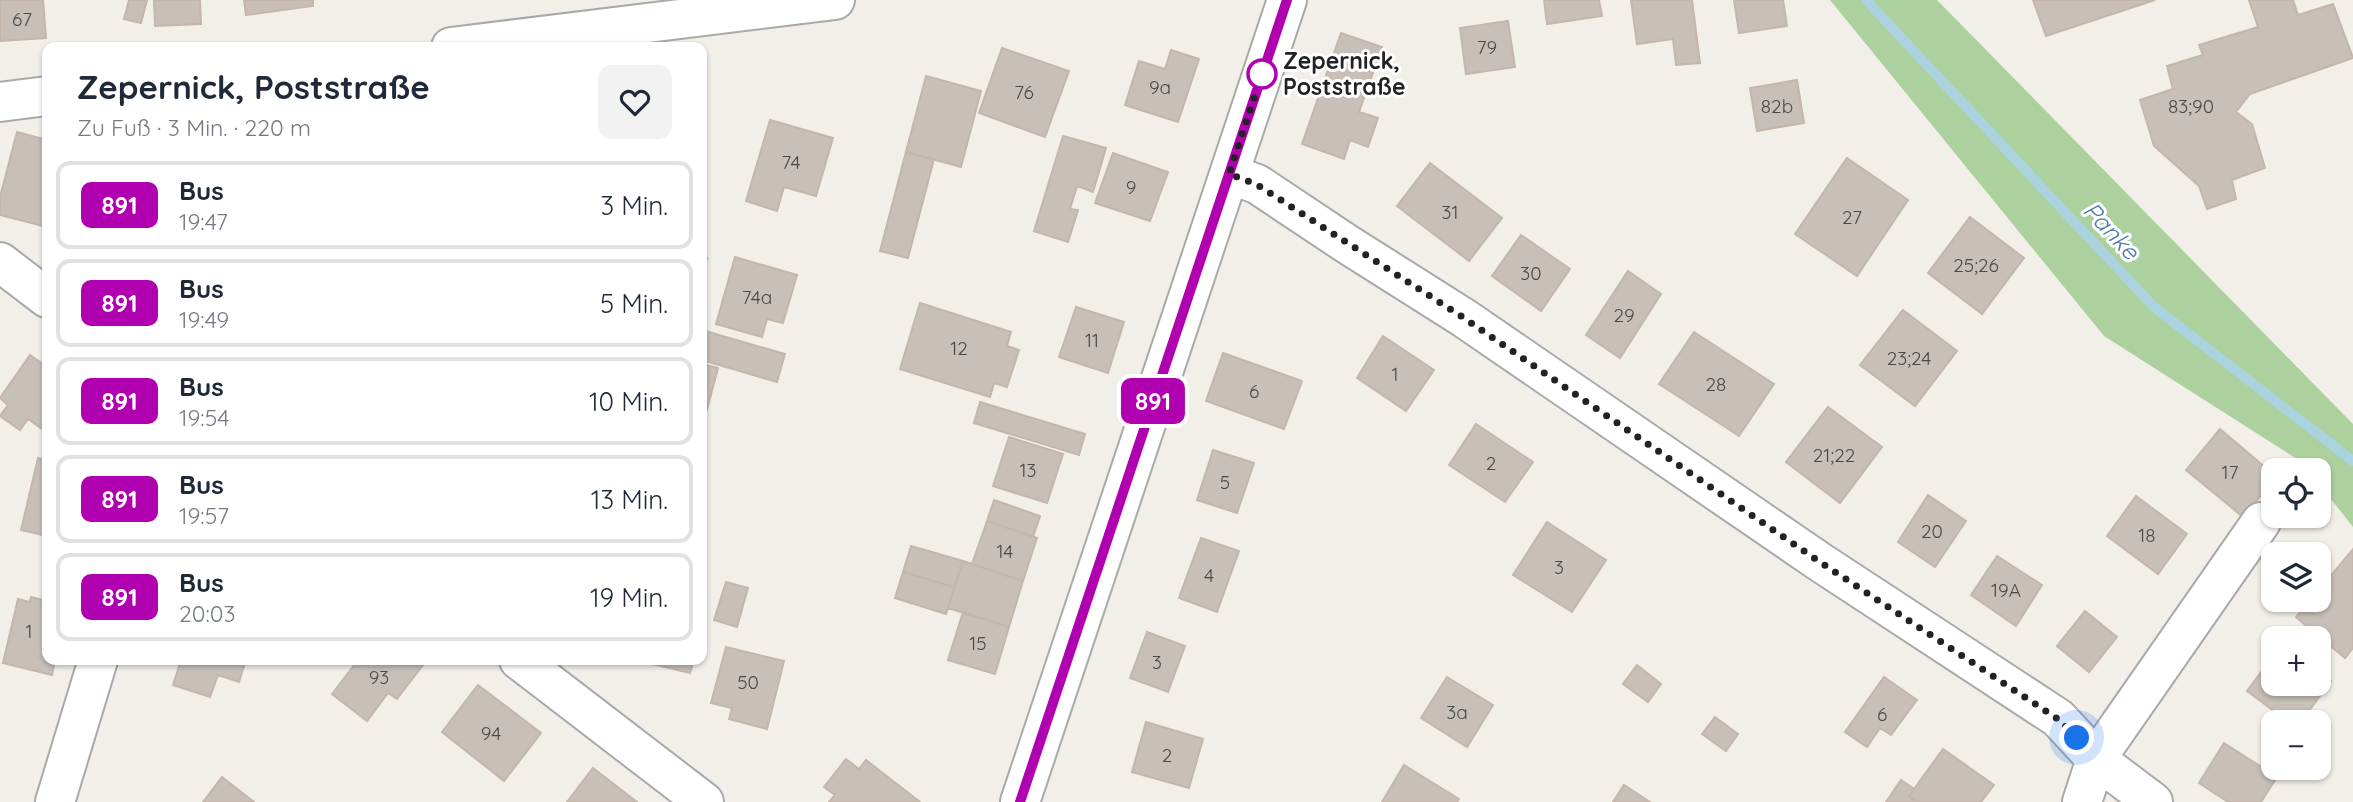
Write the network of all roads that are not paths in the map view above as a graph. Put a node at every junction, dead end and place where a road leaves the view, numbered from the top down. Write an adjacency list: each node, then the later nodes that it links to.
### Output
1 (835, 0): 3 (street)
2 (1287, 0): 6 (street)
3 (492, 42)
4 (42, 97): 5 (street)
5 (0, 102)
6 (1229, 174): 12 (street); 15 (street)
7 (0, 261): 8 (street)
8 (42, 294)
9 (2260, 522): 12 (street)
10 (96, 665): 13 (street)
11 (526, 665): 14 (street)
12 (2096, 759): 16 (street); 17 (street)
13 (55, 802)
14 (704, 802)
15 (1020, 802)
16 (2082, 802)
17 (2153, 802)

